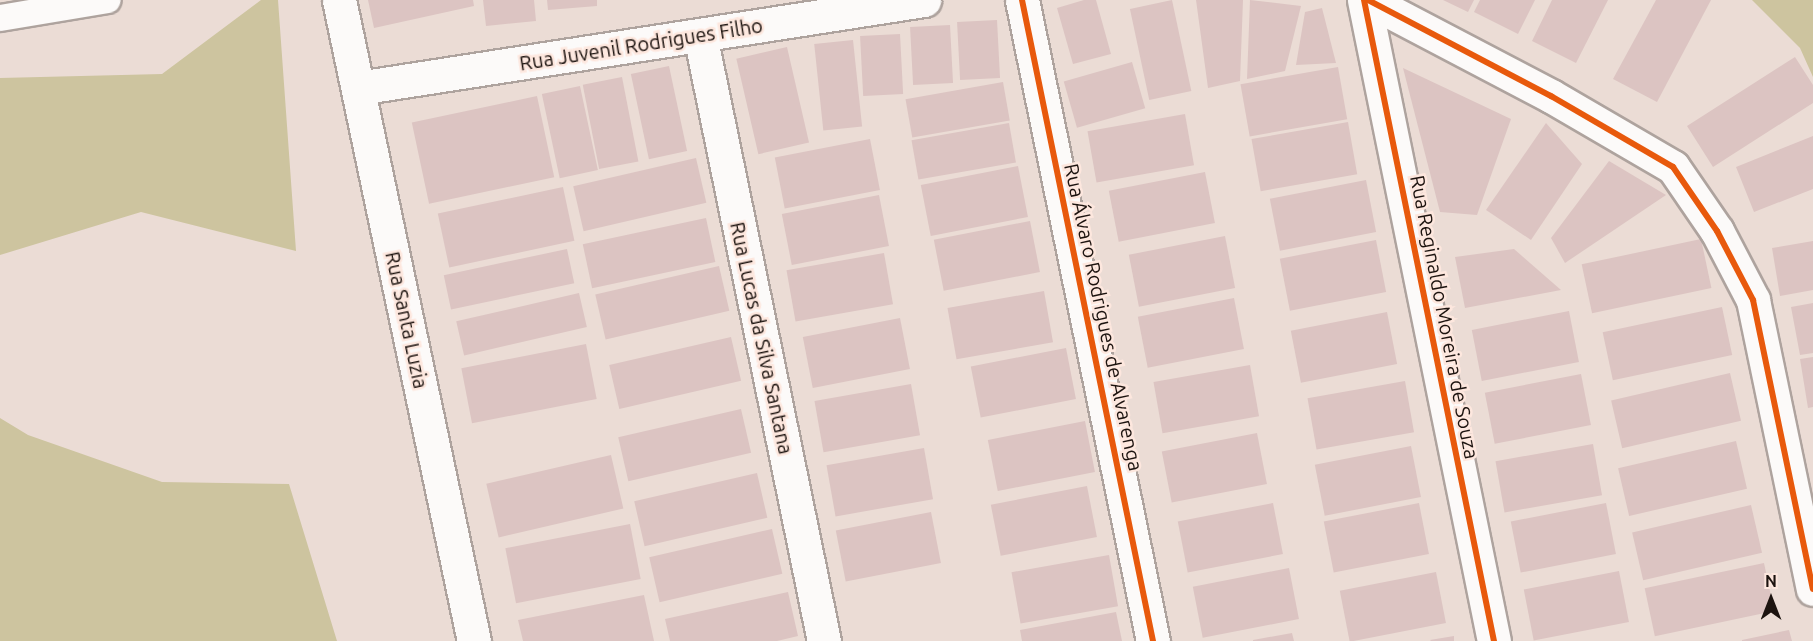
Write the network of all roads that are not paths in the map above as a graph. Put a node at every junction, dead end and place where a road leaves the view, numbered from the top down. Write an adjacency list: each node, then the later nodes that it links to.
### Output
1 (107, 0): 6 (lane)
2 (339, 0): 8 (street, Rua Santa Luzia)
3 (924, 0): 7 (street, Rua Juvenil Rodrigues Filho)
4 (1022, 0): 12 (street, Rua Álvaro Rodrigues de Alvarenga)
5 (1366, 0): 9 (street); 13 (street, Rua Reginaldo Moreira de Souza)
6 (0, 18)
7 (700, 35): 8 (street, Rua Juvenil Rodrigues Filho); 11 (street, Rua Lucas da Silva Santana)
8 (358, 88): 10 (street, Rua Santa Luzia)
9 (1813, 589)
10 (474, 641)
11 (824, 641)
12 (1153, 641)
13 (1494, 641)

